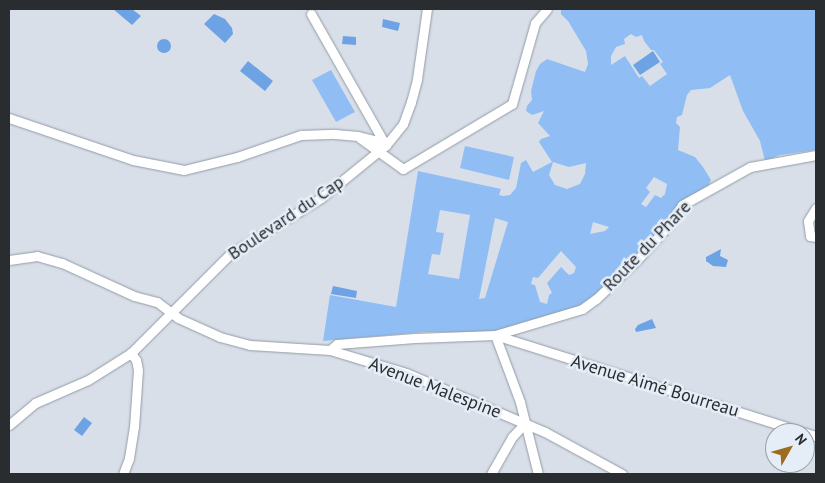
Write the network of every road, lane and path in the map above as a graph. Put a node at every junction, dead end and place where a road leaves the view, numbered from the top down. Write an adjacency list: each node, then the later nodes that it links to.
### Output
1 (427, 9): 6 (street, Boulevard du Cap)
2 (548, 9): 7 (street)
3 (311, 14): 6 (street)
4 (9, 118): 5 (street)
5 (358, 136): 6 (street); 7 (street)
6 (386, 145): 7 (street, Boulevard du Cap)
7 (378, 152): 12 (street, Boulevard du Cap)
8 (816, 155): 13 (street, Route du Phare)
9 (816, 208): 10 (street)
10 (816, 237)
11 (9, 260): 12 (street, Avenue Malespine)
12 (172, 313): 14 (street, Avenue Malespine); 15 (street, Boulevard du Cap)
13 (495, 335): 14 (street, Route du Phare); 16 (street); 18 (street, Avenue Aimé Bourreau)
14 (330, 350): 16 (street, Avenue Malespine)
15 (131, 353): 17 (street, Boulevard du Cap); 19 (street)
16 (526, 423): 20 (street); 21 (street); 22 (street, Avenue Malespine)
17 (9, 426)
18 (816, 436)
19 (123, 474)
20 (491, 474)
21 (538, 474)
22 (622, 474)

